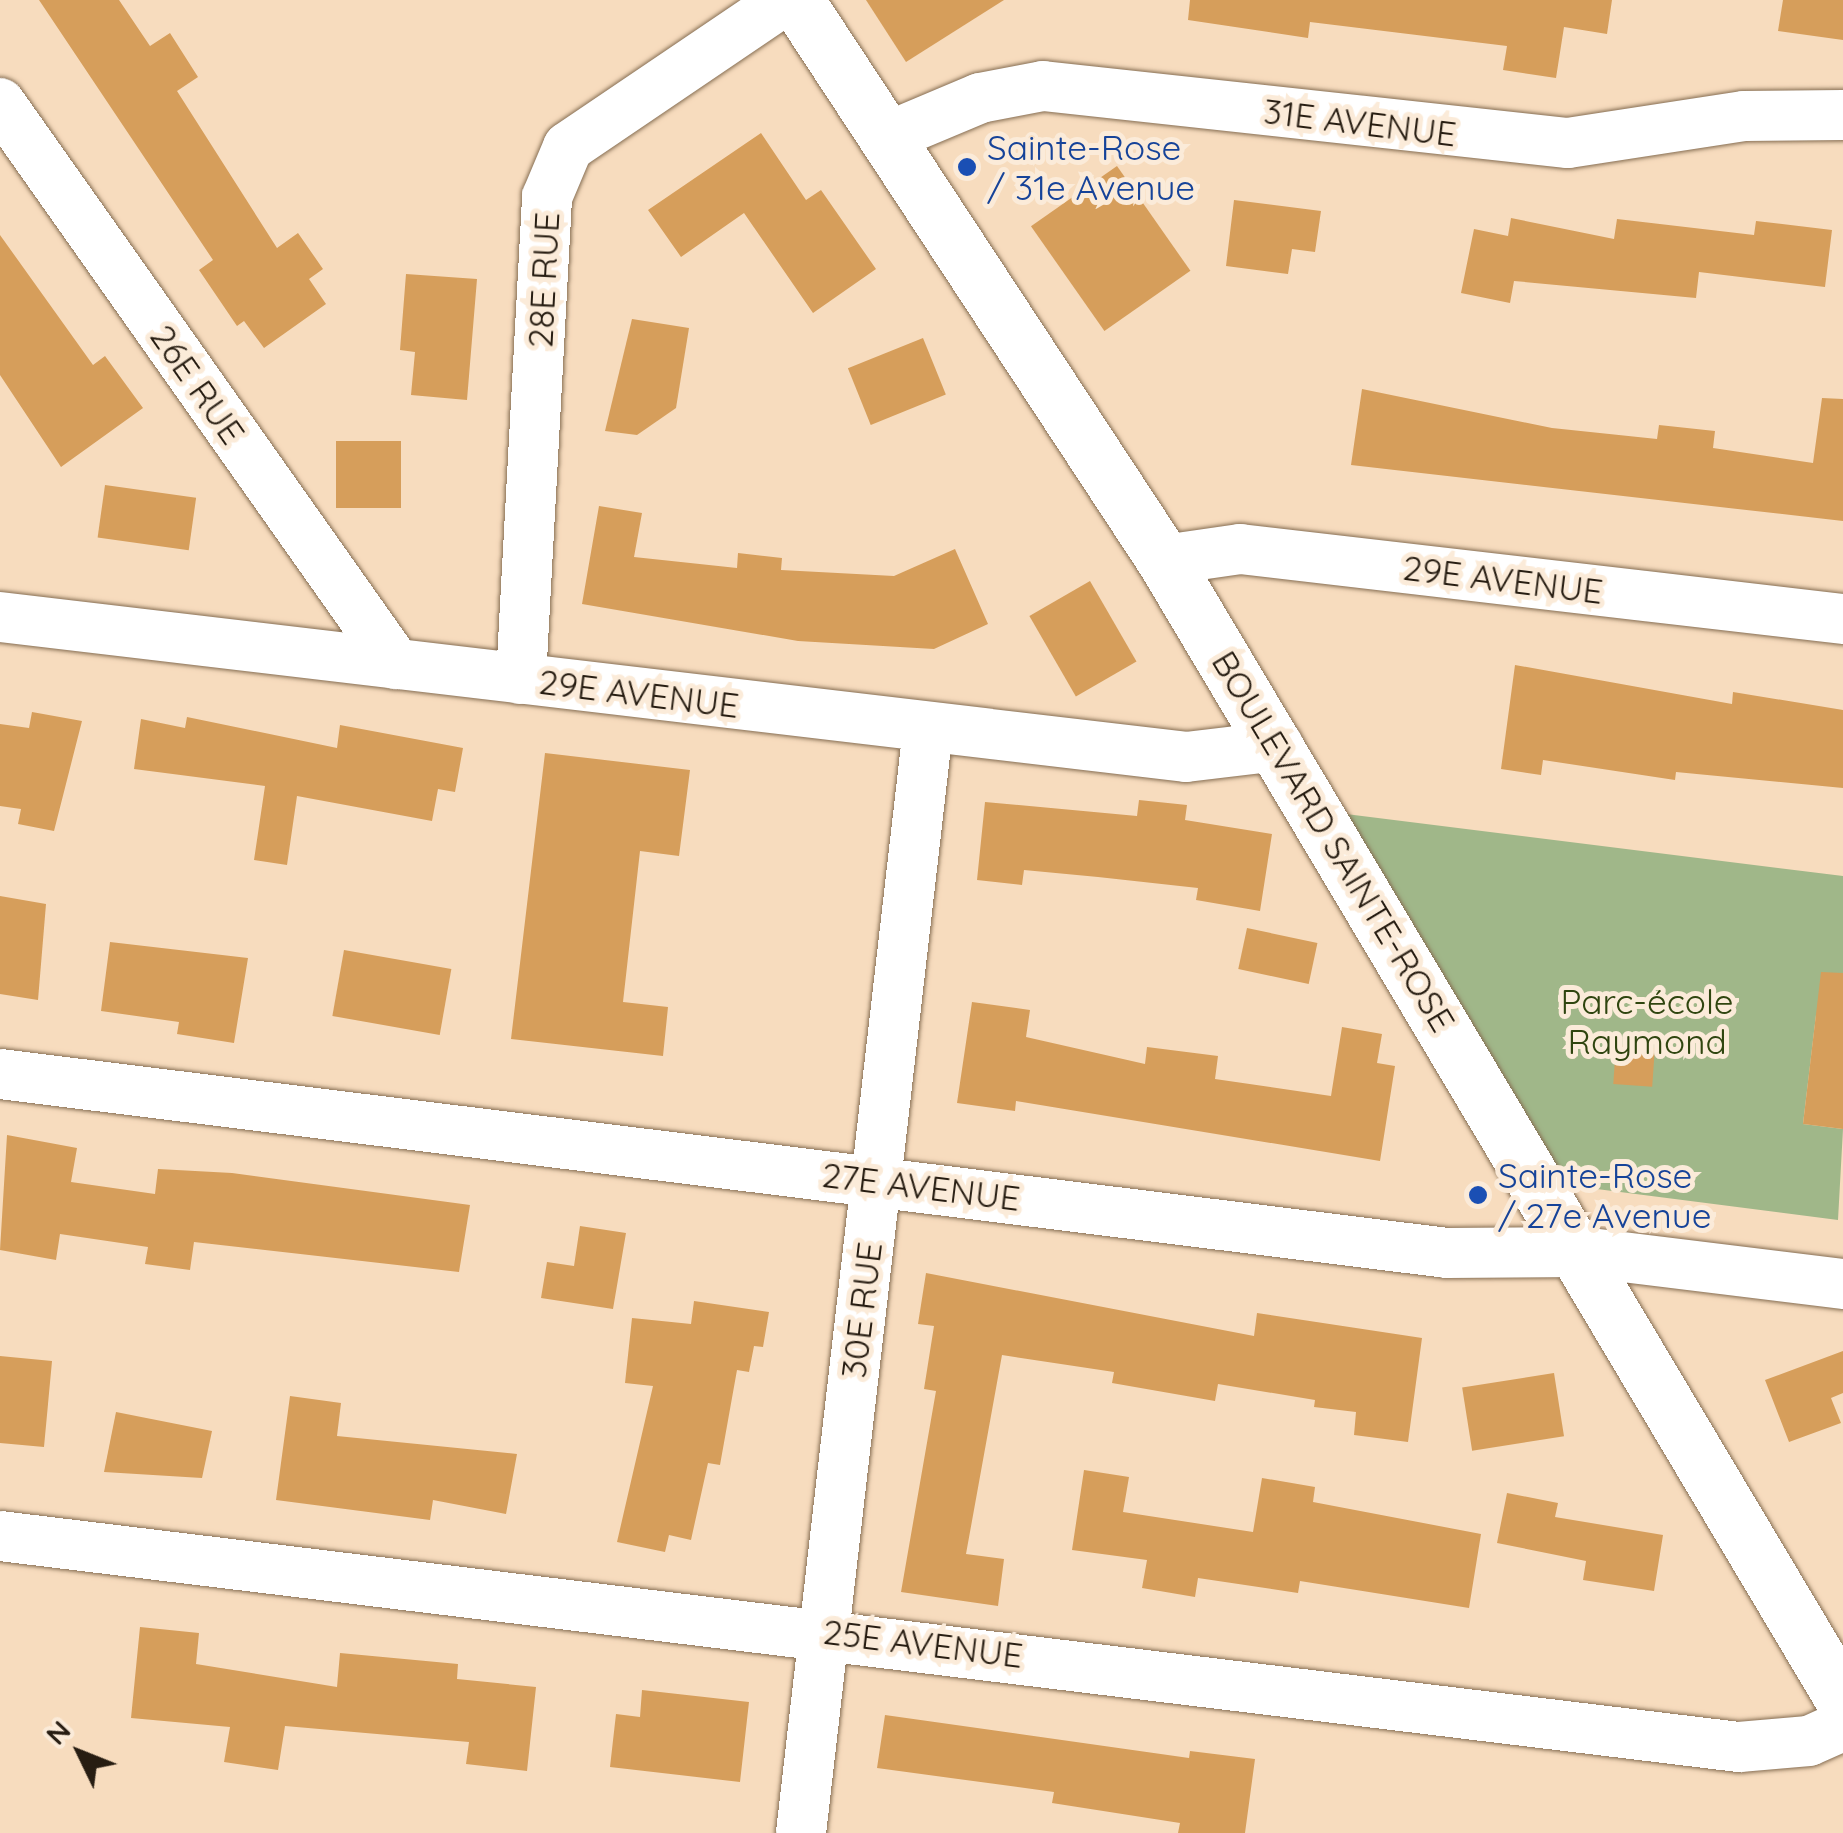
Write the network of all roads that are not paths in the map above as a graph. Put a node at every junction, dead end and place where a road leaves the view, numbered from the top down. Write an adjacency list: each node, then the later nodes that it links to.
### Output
1 (785, 0): 10 (street, 28E RUE)
2 (796, 0): 5 (street, BOULEVARD SAINTE-ROSE)
3 (0, 104): 9 (street, 26E RUE)
4 (1843, 115): 5 (street, 31E AVENUE)
5 (885, 138): 6 (street, BOULEVARD SAINTE-ROSE)
6 (1164, 560): 8 (street, 29E AVENUE); 12 (street, BOULEVARD SAINTE-ROSE)
7 (0, 617): 9 (street, 29E AVENUE)
8 (1843, 619)
9 (396, 664): 10 (street, 29E AVENUE)
10 (521, 679): 11 (street, 29E AVENUE)
11 (928, 728): 12 (street, 29E AVENUE); 14 (street, 30E RUE)
12 (1278, 746): 15 (street, BOULEVARD SAINTE-ROSE)
13 (0, 1074): 14 (street, 27E AVENUE)
14 (876, 1180): 15 (street, 27E AVENUE); 18 (street, 30E RUE)
15 (1582, 1252): 16 (street, 27E AVENUE); 19 (street, BOULEVARD SAINTE-ROSE)
16 (1843, 1284)
17 (0, 1536): 18 (street, 25E AVENUE)
18 (824, 1630): 20 (street, 25E AVENUE); 21 (street, 30E RUE)
19 (1843, 1700)
20 (1843, 1726)
21 (801, 1833)

